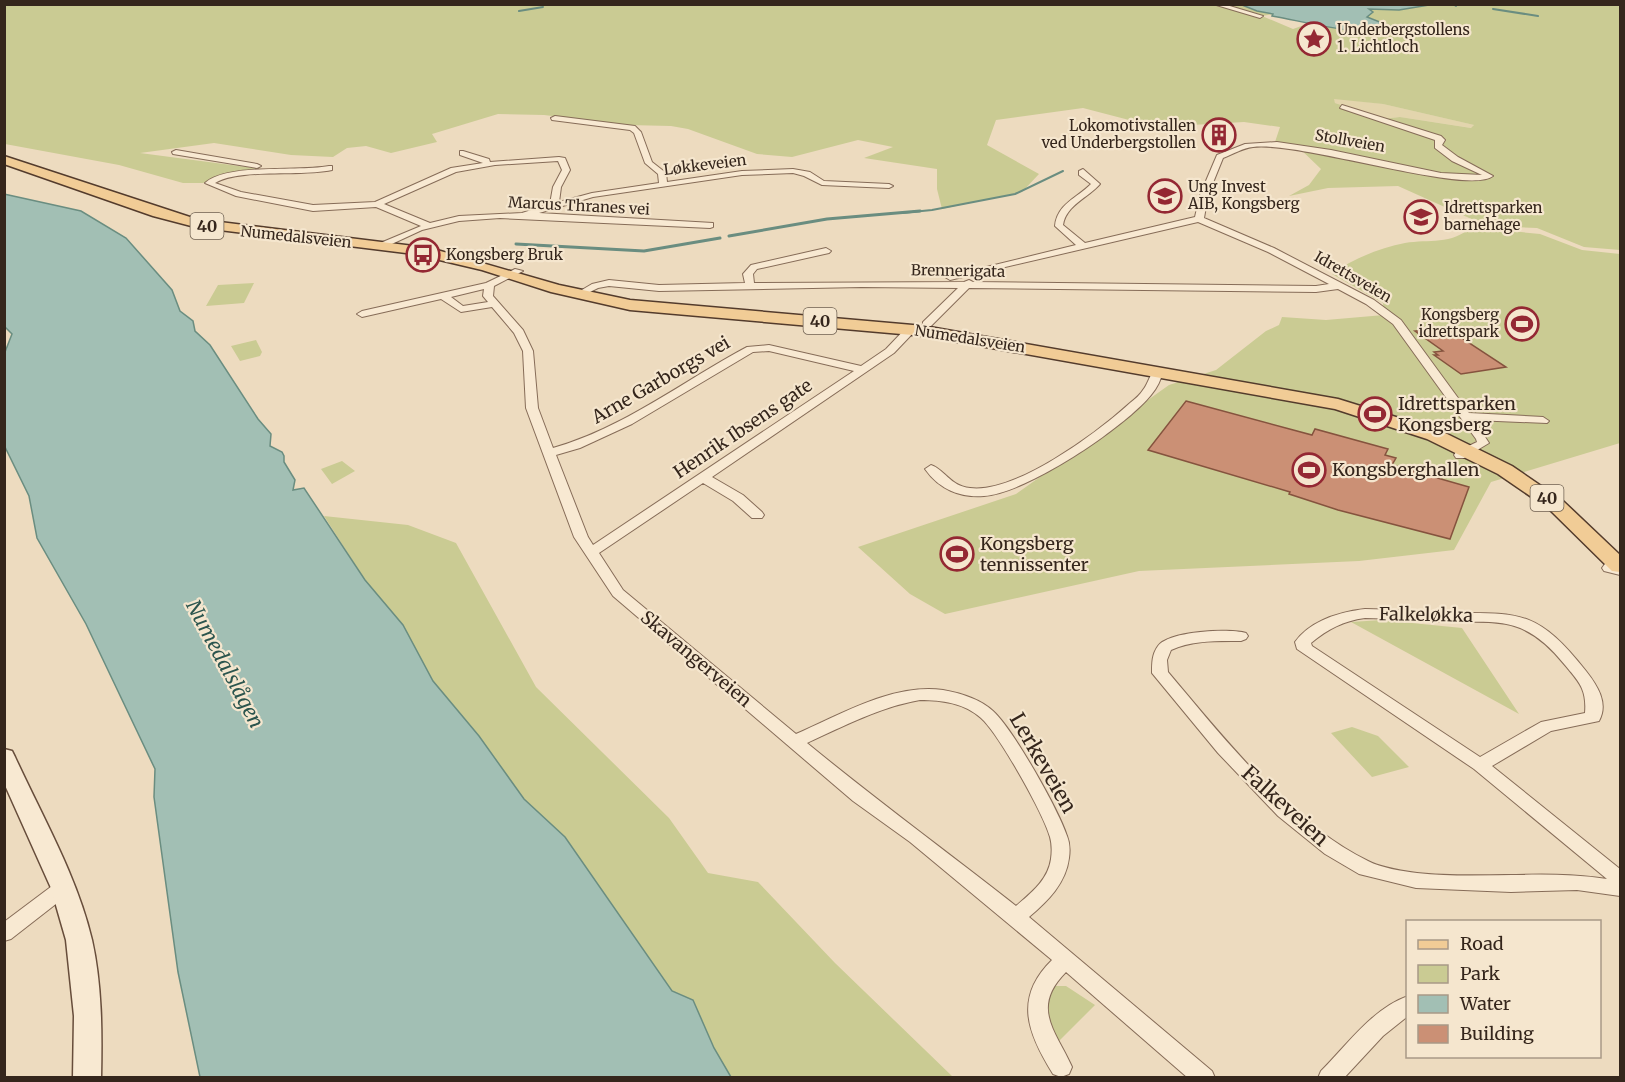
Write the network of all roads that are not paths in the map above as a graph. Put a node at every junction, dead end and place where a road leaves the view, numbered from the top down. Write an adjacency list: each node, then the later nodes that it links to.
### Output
1 (1215, 4): 2 (street)
2 (1260, 16)
3 (1342, 106): 17 (street, Stollveien)
4 (555, 118): 12 (street)
5 (176, 152): 11 (street)
6 (463, 153): 8 (street)
7 (4, 160): 20 (main road, Numedalsveien / 40)
8 (500, 162): 14 (street); 15 (street)
9 (329, 168): 11 (street)
10 (1083, 171): 21 (street)
11 (295, 174): 14 (street)
12 (663, 183): 13 (street, Løkkeveien); 15 (street, Løkkeveien)
13 (889, 186)
14 (376, 204): 18 (street)
15 (554, 205): 16 (street, Løkkeveien)
16 (525, 214): 18 (street, Marcus Thranes vei); 19 (street, Marcus Thranes vei)
17 (1199, 219): 21 (street); 27 (street, Idrettsveien)
18 (427, 225): 20 (street, Marcus Thranes vei)
19 (710, 225)
20 (381, 246): 23 (main road, Numedalsveien / 40)
21 (1083, 246): 24 (street)
22 (826, 251): 26 (street)
23 (514, 273): 25 (street); 28 (main road, Numedalsveien / 40)
24 (968, 280): 26 (street, Brennerigata); 27 (street, Brennerigata); 32 (street, Henrik Ibsens gate)
25 (489, 285): 29 (street); 30 (street)
26 (750, 286): 28 (street, Brennerigata)
27 (1339, 286): 35 (street, Idrettsveien)
28 (583, 293): 32 (main road, Numedalsveien / 40)
29 (444, 296): 30 (street); 31 (street)
30 (492, 304): 37 (street, Skavangerveien)
31 (362, 314)
32 (919, 326): 33 (street, Henrik Ibsens gate); 34 (main road, Numedalsveien / 40)
33 (863, 370): 37 (street, Arne Garborgs vei); 40 (street, Henrik Ibsens gate)
34 (1158, 371): 38 (main road, Numedalsveien / 40); 39 (street)
35 (1465, 416): 36 (street); 38 (street, Idrettsveien)
36 (1544, 421)
37 (549, 453): 42 (street, Skavangerveien)
38 (1464, 453): 43 (main road, Numedalsveien / 40)
39 (931, 469)
40 (704, 478): 41 (street); 42 (street, Henrik Ibsens gate)
41 (757, 515)
42 (590, 553): 45 (street, Skavangerveien)
43 (1618, 567)
44 (1240, 636): 51 (street, Falkeveien)
45 (795, 741): 52 (street, Skavangerveien); 52 (street, Lerkeveien)
46 (4, 757): 48 (main road)
47 (1480, 765): 47 (street, Falkeløkka); 49 (street, Falkeløkka)
48 (12, 794): 50 (main road)
49 (1620, 879)
50 (63, 888): 53 (street); 57 (main road)
51 (1620, 889)
52 (1016, 917): 54 (street, Skavangerveien)
53 (4, 933)
54 (1066, 959): 56 (street); 58 (street, Skavangerveien)
55 (1398, 1010): 59 (street)
56 (1061, 1067)
57 (87, 1077)
58 (1204, 1077)
59 (1329, 1077)

